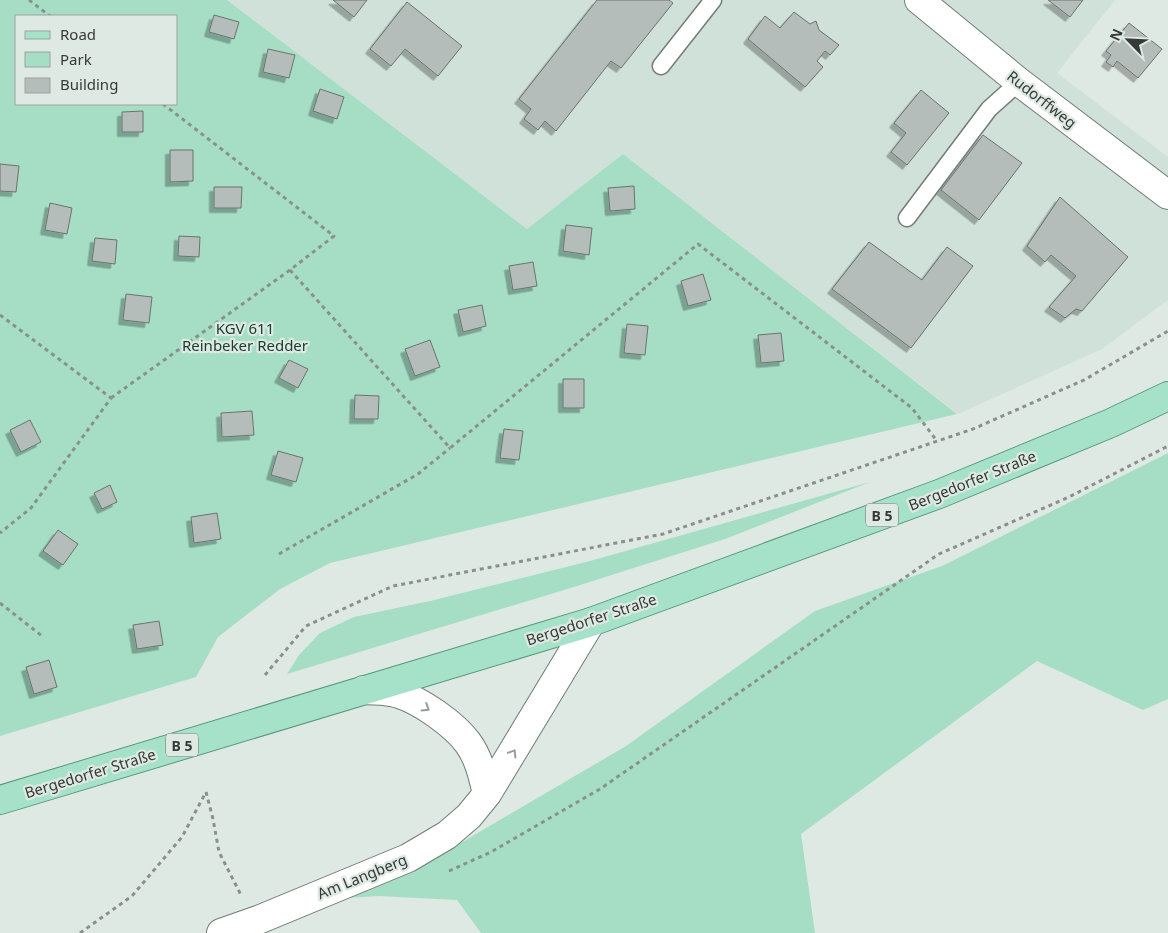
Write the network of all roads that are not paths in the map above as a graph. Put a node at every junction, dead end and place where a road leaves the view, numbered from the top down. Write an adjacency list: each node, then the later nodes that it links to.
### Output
1 (713, 0): 3 (lane)
2 (919, 0): 4 (street, Rudorffweg)
3 (661, 66)
4 (1019, 82): 5 (street, Rudorffweg); 6 (lane)
5 (1168, 195)
6 (907, 218)
7 (1168, 396): 8 (main road, Bergedorfer Straße / B 5)
8 (591, 622): 9 (main road, Bergedorfer Straße / B 5); 10 (street, Am Langberg, one-way to 8)
9 (364, 690): 10 (street, one-way to 10); 11 (main road, Bergedorfer Straße / B 5)
10 (487, 794): 12 (street, Am Langberg)
11 (0, 800)
12 (263, 926): 13 (street, Am Langberg)
13 (221, 933)

